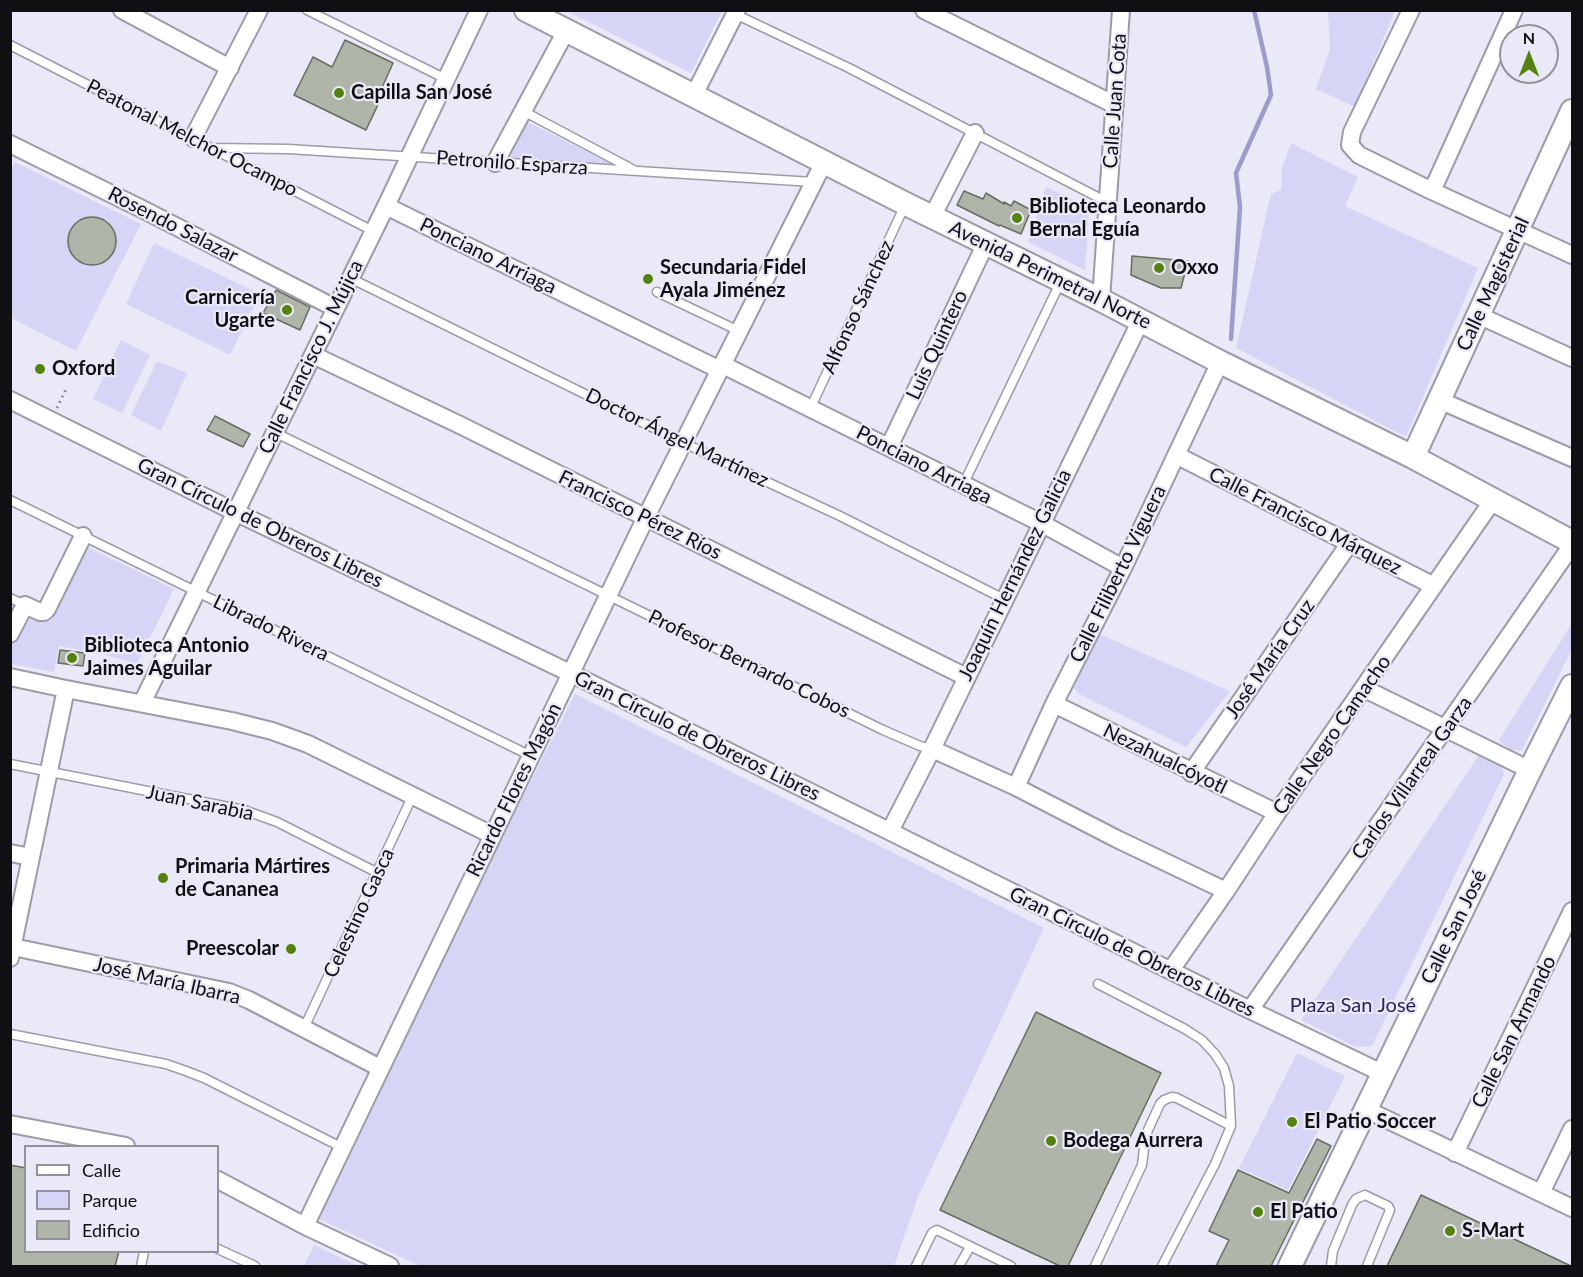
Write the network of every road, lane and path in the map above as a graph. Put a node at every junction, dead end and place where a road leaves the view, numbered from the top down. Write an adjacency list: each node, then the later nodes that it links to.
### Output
1 (122, 10): 13 (street)
2 (259, 10): 13 (street)
3 (307, 10): 14 (lane)
4 (479, 10): 14 (street, Calle Francisco J. Mújica)
5 (526, 10): 11 (street, Avenida Perimetral Norte)
6 (924, 10): 16 (street)
7 (1411, 10): 27 (street)
8 (1514, 10): 27 (street)
9 (736, 12): 15 (street); 19 (lane)
10 (1118, 12): 16 (street, Calle Juan Cota)
11 (566, 31): 15 (street, Avenida Perimetral Norte); 17 (street)
12 (10, 45): 20 (lane, Peatonal Melchor Ocampo)
13 (230, 68): 20 (street)
14 (446, 79): 23 (street, Calle Francisco J. Mújica)
15 (694, 95): 26 (street, Avenida Perimetral Norte)
16 (1115, 105): 28 (street, Calle Juan Cota)
17 (523, 111): 24 (street); 25 (lane)
18 (1572, 111): 32 (street, Calle Magisterial)
19 (975, 133): 28 (lane); 31 (street)
20 (193, 138): 22 (lane, Peatonal Melchor Ocampo)
21 (10, 144): 40 (street, Rosendo Salazar)
22 (210, 148): 23 (lane, Petronilo Esparza); 33 (lane, Peatonal Melchor Ocampo)
23 (410, 156): 24 (lane, Petronilo Esparza); 30 (street, Calle Francisco J. Mújica)
24 (495, 162): 25 (lane, Petronilo Esparza)
25 (638, 172): 26 (lane, Petronilo Esparza)
26 (819, 172): 29 (street, Avenida Perimetral Norte); 43 (street, Ricardo Flores Magón)
27 (1432, 191): 32 (street)
28 (1109, 203): 39 (street, Calle Juan Cota)
29 (906, 204): 31 (street, Avenida Perimetral Norte); 51 (lane, Alfonso Sánchez)
30 (386, 207): 33 (street, Calle Francisco J. Mújica); 47 (street, Ponciano Arriaga)
31 (932, 217): 34 (street, Avenida Perimetral Norte)
32 (1518, 229): 35 (street); 41 (street, Calle Magisterial)
33 (373, 231): 36 (street, Calle Francisco J. Mújica)
34 (986, 243): 37 (street, Avenida Perimetral Norte); 55 (street, Luis Quintero)
35 (1572, 255)
36 (350, 278): 40 (street, Calle Francisco J. Mújica); 54 (lane, Doctor Ángel Martínez)
37 (1062, 280): 39 (street, Avenida Perimetral Norte); 59 (lane)
38 (657, 292): 43 (lane)
39 (1101, 300): 42 (street, Avenida Perimetral Norte)
40 (335, 308): 44 (street, Calle Francisco J. Mújica)
41 (1478, 315): 45 (street); 50 (street, Calle Magisterial)
42 (1141, 320): 46 (street, Avenida Perimetral Norte); 64 (street, Joaquín Hernández Galicia)
43 (739, 332): 47 (street, Ricardo Flores Magón)
44 (313, 355): 53 (street, Calle Francisco J. Mújica); 63 (street, Francisco Pérez Ríos)
45 (1572, 358)
46 (1220, 362): 56 (street, Calle Filiberto Viguera); 57 (street, Avenida Perimetral Norte)
47 (722, 367): 51 (street, Ponciano Arriaga); 54 (street, Ricardo Flores Magón)
48 (67, 387): 52 (path)
49 (10, 400): 52 (street, Gran Círculo de Obreros Libres)
50 (1439, 400): 57 (street, Calle Magisterial); 58 (street)
51 (810, 409): 55 (street, Ponciano Arriaga)
52 (51, 420): 62 (street, Gran Círculo de Obreros Libres)
53 (274, 432): 62 (street, Calle Francisco J. Mújica); 71 (lane, Profesor Bernardo Cobos)
54 (684, 443): 63 (street, Ricardo Flores Magón); 72 (lane, Doctor Ángel Martínez)
55 (889, 447): 59 (street, Ponciano Arriaga)
56 (1176, 455): 66 (street, Calle Francisco Márquez); 68 (street, Calle Filiberto Viguera)
57 (1413, 457): 61 (street, Avenida Perimetral Norte)
58 (1572, 458)
59 (963, 485): 64 (street, Ponciano Arriaga)
60 (10, 500): 65 (lane, Librado Rivera)
61 (1493, 501): 67 (street, Avenida Perimetral Norte); 69 (street, Calle Negro Camacho)
62 (235, 512): 70 (street, Calle Francisco J. Mújica); 75 (street, Gran Círculo de Obreros Libres)
63 (645, 517): 71 (street, Ricardo Flores Magón); 77 (street, Francisco Pérez Ríos)
64 (1041, 523): 68 (street, Ponciano Arriaga); 72 (street, Joaquín Hernández Galicia)
65 (82, 536): 70 (lane, Librado Rivera); 73 (street)
66 (1349, 544): 69 (street, Calle Francisco Márquez); 89 (street, José María Cruz)
67 (1572, 544): 83 (street, Carlos Villarreal Garza)
68 (1123, 568): 82 (street, Calle Filiberto Viguera)
69 (1434, 586): 79 (street, Calle Negro Camacho)
70 (196, 591): 81 (street, Calle Francisco J. Mújica); 85 (lane, Librado Rivera)
71 (608, 594): 75 (street, Ricardo Flores Magón); 84 (lane, Profesor Bernardo Cobos)
72 (1004, 599): 77 (street, Joaquín Hernández Galicia)
73 (18, 601): 74 (street)
74 (10, 634)
75 (570, 673): 85 (street, Ricardo Flores Magón); 93 (street, Gran Círculo de Obreros Libres)
76 (10, 677): 78 (street)
77 (966, 677): 84 (street, Joaquín Hernández Galicia)
78 (66, 689): 81 (street); 88 (street)
79 (1365, 689): 83 (street); 92 (street, Calle Negro Camacho)
80 (1570, 699): 87 (street, Calle San José)
81 (142, 703): 91 (street)
82 (1054, 704): 89 (street, Nezahualcóyotl); 90 (street, Calle Filiberto Viguera)
83 (1446, 730): 87 (street); 103 (street, Carlos Villarreal Garza)
84 (932, 749): 90 (street, Profesor Bernardo Cobos); 93 (street, Joaquín Hernández Galicia)
85 (531, 756): 94 (street, Ricardo Flores Magón)
86 (10, 764): 88 (lane, Juan Sarabia)
87 (1530, 770): 107 (street, Calle San José)
88 (49, 772): 96 (street); 97 (lane, Juan Sarabia)
89 (1191, 773): 92 (street, Nezahualcóyotl)
90 (1016, 787): 98 (street, Profesor Bernardo Cobos)
91 (412, 797): 94 (street); 97 (lane, Celestino Gasca)
92 (1277, 813): 98 (street, Calle Negro Camacho)
93 (890, 831): 101 (street, Gran Círculo de Obreros Libres)
94 (492, 835): 106 (street, Ricardo Flores Magón)
95 (10, 853): 96 (street)
96 (31, 857): 100 (street)
97 (378, 873): 104 (lane, Celestino Gasca)
98 (1226, 891): 101 (street, Calle Negro Camacho)
99 (1572, 911): 114 (street, Calle San Armando)
100 (11, 950): 104 (street, José María Ibarra)
101 (1171, 970): 103 (street, Gran Círculo de Obreros Libres)
102 (1098, 984): 110 (lane)
103 (1250, 1010): 107 (street, Gran Círculo de Obreros Libres)
104 (304, 1028): 106 (street, José María Ibarra)
105 (10, 1034): 113 (lane)
106 (380, 1068): 113 (street, Ricardo Flores Magón)
107 (1382, 1073): 108 (street, Calle San José)
108 (1365, 1109): 114 (street); 128 (street, Calle San José)
109 (10, 1124): 112 (street)
110 (1232, 1126): 126 (lane); 127 (lane)
111 (1572, 1129): 116 (street)
112 (121, 1145)
113 (343, 1148): 118 (street, Ricardo Flores Magón)
114 (1455, 1153): 116 (street)
115 (219, 1181): 118 (street)
116 (1541, 1193): 117 (street)
117 (1572, 1208)
118 (305, 1226): 122 (street)
119 (970, 1246): 123 (lane); 124 (lane); 125 (lane)
120 (219, 1249): 121 (lane)
121 (255, 1266)
122 (390, 1266)
123 (916, 1266)
124 (959, 1266)
125 (1011, 1266)
126 (1095, 1266)
127 (1162, 1266)
128 (1290, 1266)
129 (1331, 1266): 130 (lane)
130 (1367, 1266)

